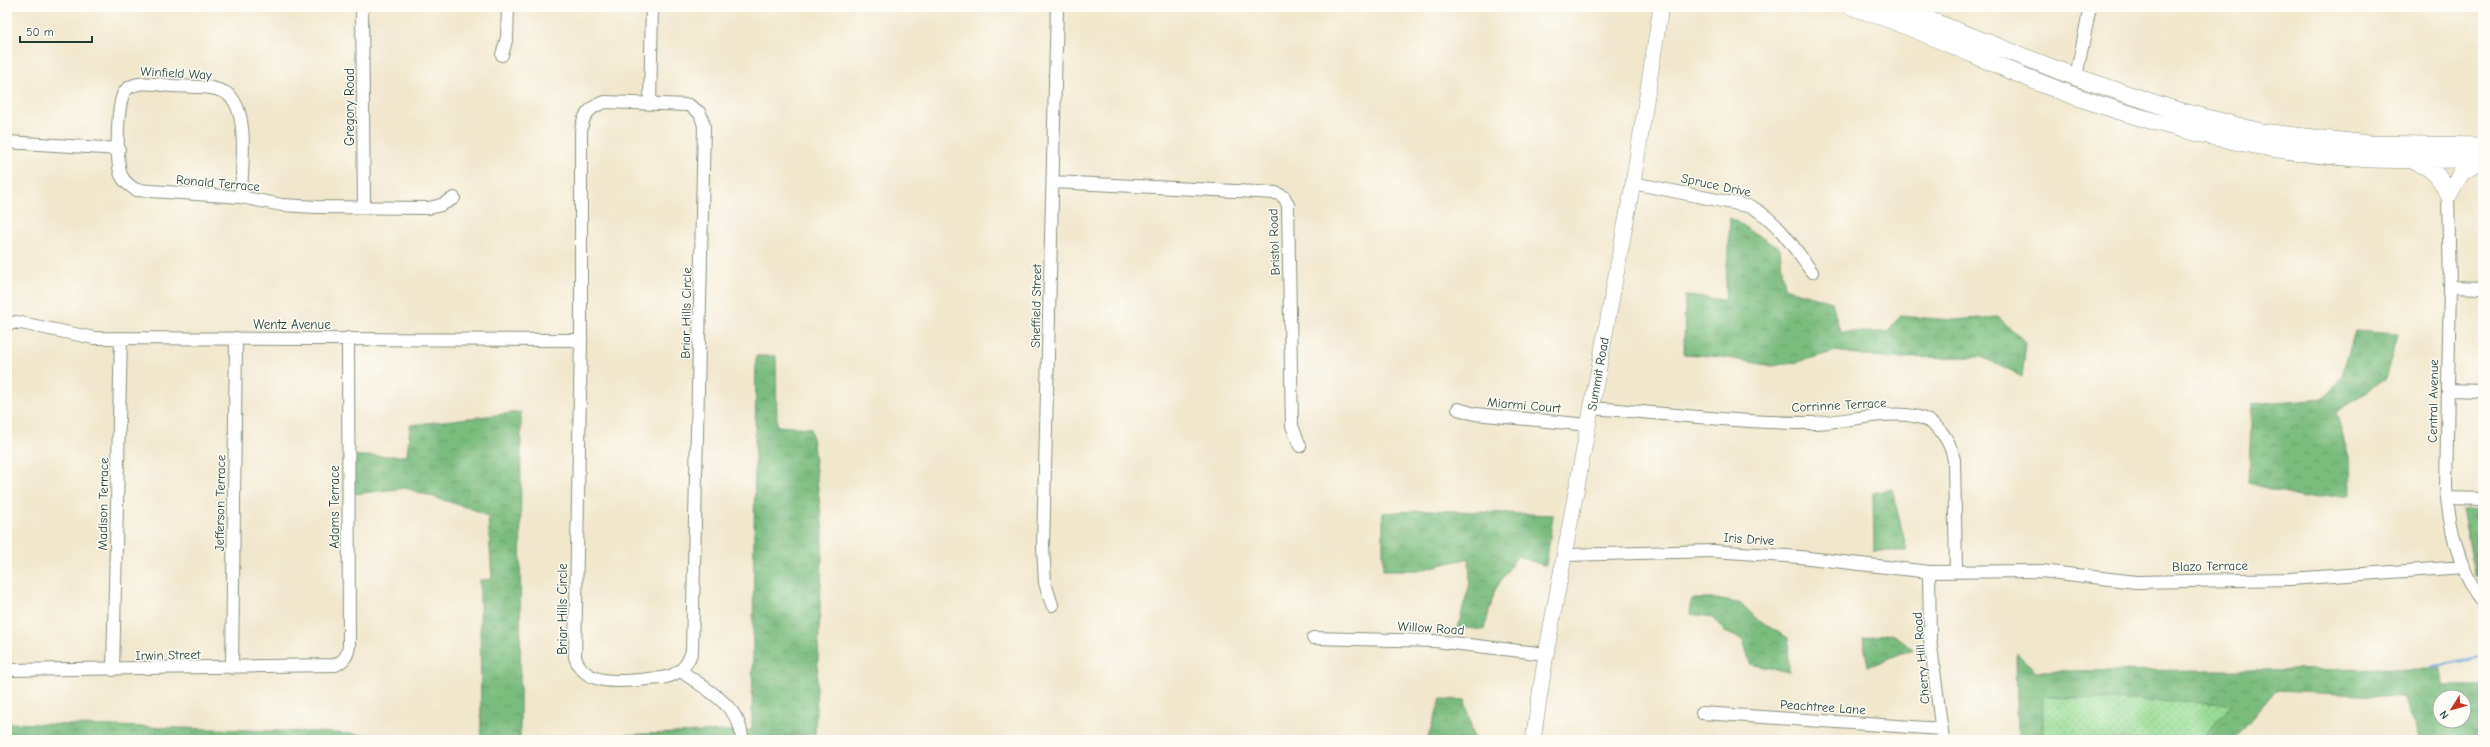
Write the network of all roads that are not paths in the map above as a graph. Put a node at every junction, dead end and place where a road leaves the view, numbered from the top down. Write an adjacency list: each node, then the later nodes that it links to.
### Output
1 (362, 7): 22 (street, Gregory Road)
2 (508, 7): 9 (street)
3 (652, 7): 11 (street)
4 (1057, 7): 17 (street, Sheffield Street)
5 (1661, 7): 18 (main road, Summit Road)
6 (1853, 7): 15 (highway)
7 (1895, 7): 10 (highway)
8 (2090, 7): 10 (street)
9 (502, 55)
10 (2076, 78): 13 (highway)
11 (650, 104): 30 (street, Briar Hills Circle); 51 (street, Briar Hills Circle)
12 (7, 142): 14 (street)
13 (2483, 146)
14 (119, 149): 20 (street, Ronald Terrace); 20 (street, Winfield Way)
15 (2408, 158): 16 (highway); 19 (highway)
16 (2483, 160): 19 (highway)
17 (1053, 182): 36 (street, Bristol Road); 44 (street, Sheffield Street)
18 (1633, 183): 23 (street, Spruce Drive); 33 (main road, Summit Road)
19 (2448, 194): 24 (street, Central Avenue)
20 (240, 197): 22 (street, Ronald Terrace)
21 (454, 198): 22 (street, Ronald Terrace)
22 (364, 208)
23 (1812, 272)
24 (2450, 287): 25 (street); 31 (street, Central Avenue)
25 (2483, 288)
26 (7, 325): 27 (street, Wentz Avenue)
27 (121, 338): 28 (street, Wentz Avenue); 50 (street, Madison Terrace)
28 (236, 338): 29 (street, Wentz Avenue); 48 (street, Jefferson Terrace)
29 (348, 338): 30 (street, Wentz Avenue); 47 (street, Adams Terrace)
30 (581, 340): 51 (street, Briar Hills Circle)
31 (2448, 390): 32 (street); 37 (street, Central Avenue)
32 (2483, 391)
33 (1591, 408): 35 (main road, Summit Road); 41 (street, Corrinne Terrace)
34 (1458, 409): 35 (street, Miarmi Court)
35 (1588, 425): 39 (main road, Summit Road)
36 (1300, 446)
37 (2447, 498): 38 (street); 40 (street, Central Avenue)
38 (2483, 499)
39 (1566, 555): 42 (street, Iris Drive); 46 (main road, Summit Road)
40 (2464, 567): 41 (street, Blazo Terrace); 43 (street, Central Avenue)
41 (1956, 571): 42 (street, Iris Drive)
42 (1929, 572): 53 (street, Cherry Hill Road)
43 (2483, 602)
44 (1052, 605)
45 (1313, 638): 46 (street, Willow Road)
46 (1546, 654): 55 (main road, Summit Road)
47 (329, 665): 48 (street, Irwin Street)
48 (232, 668): 50 (street, Irwin Street)
49 (7, 670): 50 (street, Irwin Street)
50 (113, 670)
51 (681, 671): 54 (street)
52 (1702, 713): 53 (street, Peachtree Lane)
53 (1942, 735)
54 (742, 740)
55 (1533, 740)

